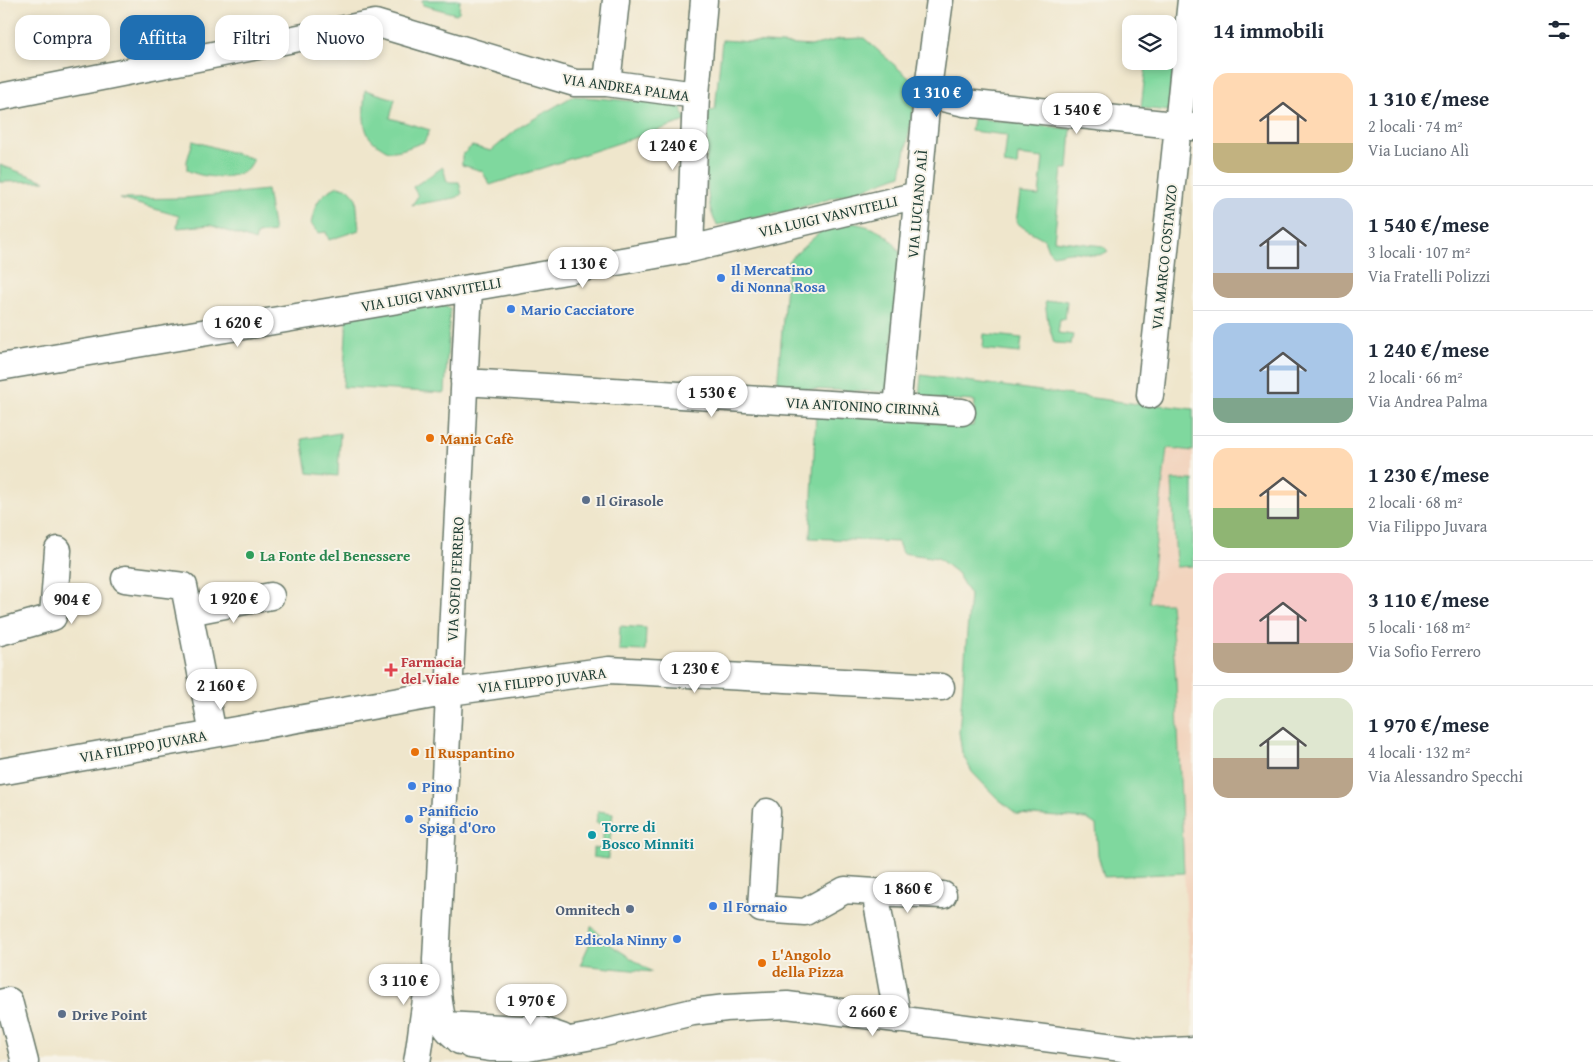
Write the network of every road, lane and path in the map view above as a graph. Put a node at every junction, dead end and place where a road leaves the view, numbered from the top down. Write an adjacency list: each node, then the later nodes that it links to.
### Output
1 (616, 0): 5 (street)
2 (704, 0): 7 (street)
3 (940, 0): 6 (street, VIA LUCIANO ALÌ)
4 (1191, 0): 9 (street, VIA MARCO COSTANZO)
5 (607, 83): 7 (street, VIA ANDREA PALMA); 8 (street, VIA ANDREA PALMA)
6 (928, 88): 9 (street); 10 (street, VIA LUCIANO ALÌ)
7 (696, 95): 11 (street, VIA ANDREA PALMA)
8 (0, 97)
9 (1186, 126): 15 (street, VIA MARCO COSTANZO)
10 (918, 195): 11 (street, VIA LUIGI VANVITELLI); 16 (street, VIA LUCIANO ALÌ)
11 (690, 249): 12 (street, VIA LUIGI VANVITELLI)
12 (469, 288): 13 (street, VIA LUIGI VANVITELLI); 14 (street, VIA SOFIO FERRERO)
13 (0, 367)
14 (464, 382): 16 (street, VIA ANTONINO CIRINNÀ); 24 (street, VIA SOFIO FERRERO)
15 (1150, 395)
16 (898, 408): 17 (street, VIA ANTONINO CIRINNÀ)
17 (962, 412)
18 (58, 550): 22 (street)
19 (125, 579): 21 (street)
20 (272, 596): 21 (street)
21 (189, 612): 25 (street)
22 (0, 632)
23 (941, 687): 24 (street, VIA FILIPPO JUVARA)
24 (450, 692): 25 (street, VIA FILIPPO JUVARA); 30 (street, VIA SOFIO FERRERO)
25 (213, 734): 26 (street, VIA FILIPPO JUVARA)
26 (0, 772)
27 (767, 812): 28 (street)
28 (875, 892): 29 (street); 32 (street)
29 (943, 895)
30 (436, 960): 34 (street); 37 (street)
31 (0, 1003): 39 (street)
32 (898, 1020): 33 (street); 36 (street)
33 (581, 1038): 34 (street); 40 (street)
34 (464, 1043): 37 (street)
35 (1193, 1050): 36 (street)
36 (1153, 1052): 38 (street)
37 (427, 1057)
38 (1193, 1061)
39 (25, 1062)
40 (540, 1062)

